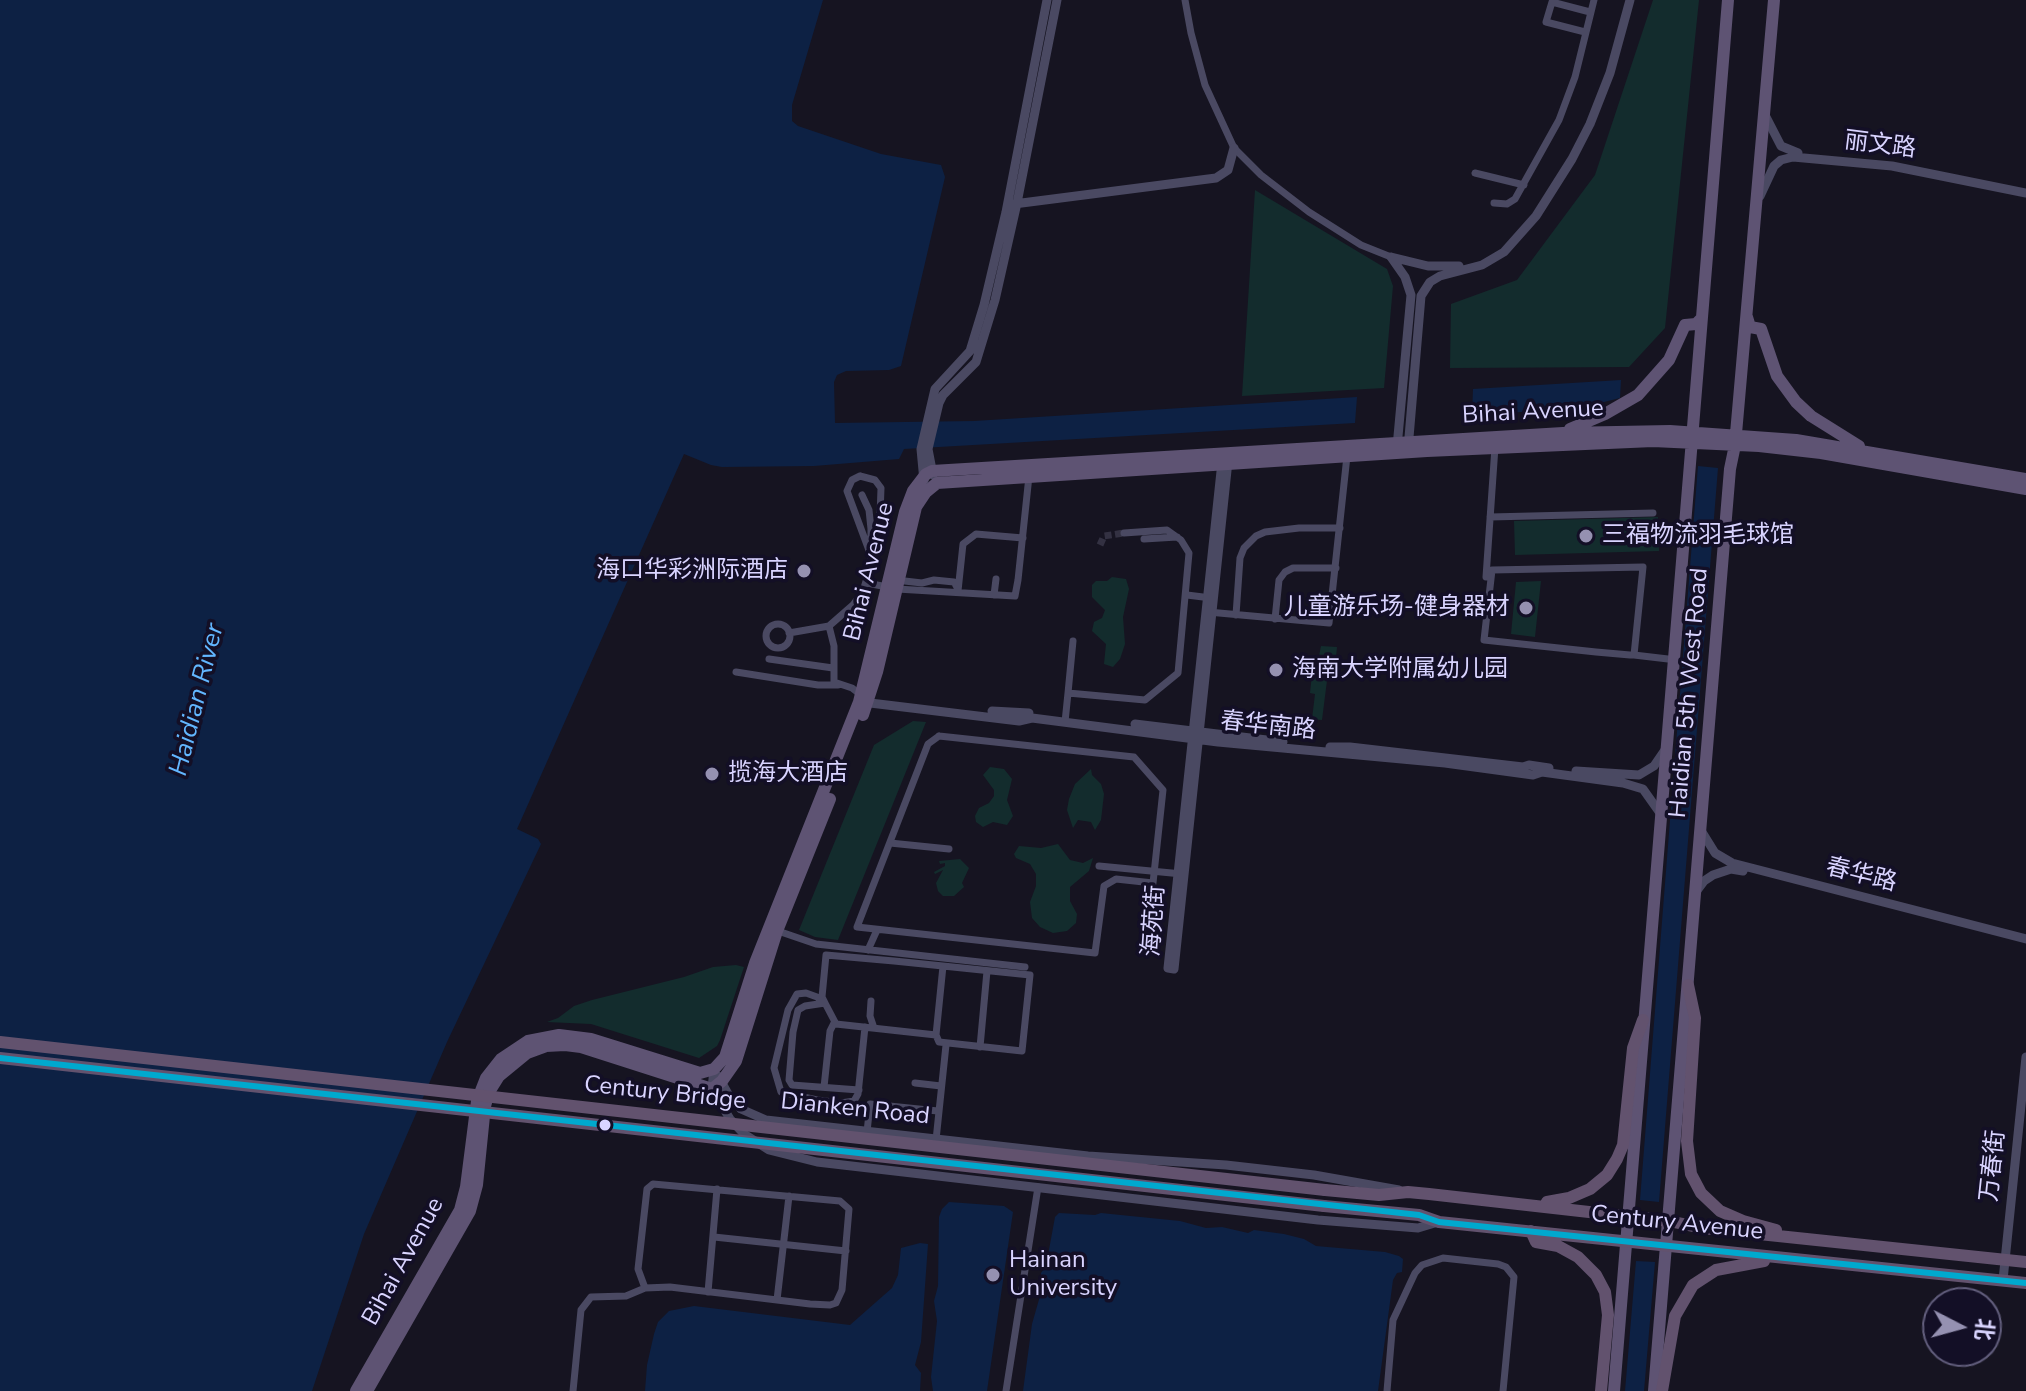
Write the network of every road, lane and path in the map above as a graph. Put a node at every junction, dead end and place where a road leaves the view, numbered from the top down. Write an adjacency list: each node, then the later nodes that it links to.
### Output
1 (1047, 0): 15 (street)
2 (1057, 0): 15 (street)
3 (1185, 0): 11 (street)
4 (1594, 0): 8 (street)
5 (1627, 0): 18 (street); 25 (street)
6 (1728, 0): 20 (main road, Haidian 5th West Road)
7 (1774, 0): 10 (main road, Haidian 5th West Road)
8 (1590, 12): 9 (street); 9 (street)
9 (1585, 32): 13 (street)
10 (1764, 110): 14 (street, 丽文路); 17 (main road, Haidian 5th West Road)
11 (1234, 148): 15 (street); 18 (street)
12 (1475, 173): 13 (street)
13 (1524, 185): 16 (street)
14 (2026, 191): 17 (street, 丽文路)
15 (1013, 201): 31 (street)
16 (1494, 203)
17 (1756, 207): 19 (main road, Haidian 5th West Road)
18 (1391, 257): 25 (street)
19 (1746, 316): 23 (main road, Haidian 5th West Road); 26 (main road)
20 (1701, 319): 21 (main road); 22 (main road, Haidian 5th West Road)
21 (1564, 433): 22 (main road, Bihai Avenue); 25 (main road, Bihai Avenue)
22 (1691, 437): 23 (main road, Bihai Avenue); 24 (main road, Bihai Avenue); 62 (main road, Haidian 5th West Road)
23 (1735, 440): 26 (main road, Bihai Avenue); 32 (main road, Bihai Avenue); 72 (main road, Haidian 5th West Road)
24 (1495, 447): 25 (main road, Bihai Avenue); 35 (street)
25 (1403, 448): 27 (main road, Bihai Avenue); 28 (main road, Bihai Avenue)
26 (1865, 450): 30 (main road, Bihai Avenue)
27 (1347, 456): 28 (main road, Bihai Avenue); 36 (street)
28 (1225, 459): 29 (main road, Bihai Avenue); 31 (main road, Bihai Avenue); 51 (street, 海苑街)
29 (1029, 476): 31 (main road, Bihai Avenue); 39 (street)
30 (2026, 479)
31 (929, 482): 46 (main road, Bihai Avenue)
32 (2026, 489)
33 (862, 495): 41 (street)
34 (1653, 513): 35 (street)
35 (1490, 517): 57 (street)
36 (1340, 528): 42 (street); 53 (street)
37 (1124, 533): 38 (street)
38 (1177, 537): 40 (street); 50 (street)
39 (1023, 538): 48 (street); 49 (street)
40 (1144, 539)
41 (870, 553): 41 (street); 45 (street)
42 (1336, 568): 54 (street); 54 (street)
43 (996, 579): 49 (street)
44 (929, 581): 46 (street); 47 (street); 48 (street)
45 (867, 583): 46 (street); 55 (street)
46 (893, 584): 47 (street); 67 (main road, Bihai Avenue)
47 (928, 591): 48 (street)
48 (958, 591): 49 (street)
49 (994, 595)
50 (1187, 595): 51 (street); 66 (street)
51 (1210, 598): 52 (street, 海苑街)
52 (1209, 612): 53 (street); 69 (street, 海苑街)
53 (1236, 615): 54 (street)
54 (1275, 619)
55 (829, 626): 56 (street); 63 (street)
56 (789, 633)
57 (1483, 637): 59 (street); 60 (street); 60 (street)
58 (1073, 641): 66 (street)
59 (1532, 641)
60 (1634, 655): 62 (street)
61 (769, 659): 63 (street)
62 (1673, 659): 70 (main road, Haidian 5th West Road)
63 (833, 668): 65 (street)
64 (736, 672): 65 (street)
65 (838, 685): 67 (street)
66 (1068, 693): 68 (street)
67 (864, 699): 68 (street, 春华南路); 79 (main road, Bihai Avenue)
68 (1065, 720): 69 (street, 春华南路)
69 (1196, 735): 70 (street, 春华南路); 71 (street, 春华南路); 77 (street, 海苑街)
70 (1665, 750): 71 (main road, Haidian 5th West Road)
71 (1660, 813): 89 (main road, Haidian 5th West Road)
72 (1701, 830): 78 (main road, Haidian 5th West Road); 81 (street, 春华路)
73 (890, 843): 74 (street); 76 (street); 80 (street)
74 (949, 849)
75 (1099, 866): 76 (street)
76 (1154, 872): 77 (street); 80 (street)
77 (1181, 874): 77 (street, 海苑街)
78 (1695, 893): 81 (street, 春华路); 86 (main road, Haidian 5th West Road)
79 (773, 929): 82 (street); 99 (main road, Bihai Avenue); 101 (main road, Bihai Avenue)
80 (877, 930): 82 (street)
81 (2026, 941)
82 (868, 950): 84 (street)
83 (943, 966): 85 (street); 88 (street); 93 (street)
84 (1025, 967)
85 (987, 971): 96 (street); 96 (street)
86 (1688, 985): 120 (main road, Haidian 5th West Road); 124 (highway)
87 (871, 1001): 92 (street)
88 (825, 1003): 90 (street); 103 (street); 104 (street)
89 (1643, 1020): 118 (highway); 119 (main road, Haidian 5th West Road)
90 (834, 1023): 91 (street); 103 (street)
91 (865, 1027): 92 (street); 104 (street)
92 (874, 1028): 93 (street)
93 (936, 1035): 95 (street)
94 (0, 1042): 114 (highway, Century Bridge, bridge)
95 (946, 1045): 96 (street); 102 (street)
96 (980, 1047)
97 (2026, 1057): 130 (street, 万春街)
98 (0, 1058): 117 (highway, Century Bridge, bridge)
99 (714, 1069): 101 (street); 137 (main road, Bihai Avenue)
100 (915, 1083): 102 (street)
101 (717, 1085): 107 (street, Dianken Road); 111 (street, Dianken Road); 138 (main road, Bihai Avenue)
102 (941, 1086): 106 (street)
103 (824, 1087): 104 (street)
104 (859, 1090)
105 (2026, 1099): 130 (street, 万春街)
106 (938, 1111): 108 (street); 109 (street)
107 (820, 1127): 108 (street, Dianken Road); 111 (street)
108 (867, 1132): 109 (street, Dianken Road)
109 (936, 1140): 110 (street, Dianken Road)
110 (1032, 1150): 112 (street); 115 (street, Dianken Road)
111 (817, 1162): 112 (street, Dianken Road)
112 (1033, 1186): 121 (street, Dianken Road); 140 (street)
113 (717, 1189): 116 (street); 123 (street); 134 (street)
114 (1325, 1190): 115 (highway, Century Avenue)
115 (1408, 1192): 118 (highway, Century Avenue)
116 (789, 1196): 126 (street); 128 (street)
117 (1324, 1206): 121 (highway, Century Avenue)
118 (1540, 1206): 119 (highway, Century Avenue)
119 (1628, 1216): 120 (highway, Century Avenue); 125 (main road, Haidian 5th West Road)
120 (1669, 1221): 124 (highway, Century Avenue); 127 (main road, Haidian 5th West Road)
121 (1439, 1222): 122 (highway, Century Avenue)
122 (1531, 1231): 125 (highway, Century Avenue); 143 (highway)
123 (714, 1237): 126 (street); 135 (street)
124 (1801, 1239): 130 (highway, Century Avenue)
125 (1625, 1240): 127 (highway, Century Avenue); 144 (main road, Haidian 5th West Road)
126 (783, 1244): 128 (street); 136 (street)
127 (1667, 1244): 129 (highway, Century Avenue); 145 (main road, Haidian 5th West Road)
128 (846, 1251): 136 (street)
129 (1793, 1259): 132 (highway, Century Avenue); 146 (highway)
130 (2007, 1260): 131 (highway, Century Avenue); 132 (street, 万春街)
131 (2026, 1262)
132 (2005, 1281): 133 (highway, Century Avenue)
133 (2026, 1283)
134 (645, 1288): 135 (street); 139 (street)
135 (708, 1292): 136 (street)
136 (777, 1300)
137 (356, 1391)
138 (367, 1391)
139 (573, 1391)
140 (1006, 1391)
141 (1389, 1391): 142 (street)
142 (1501, 1391)
143 (1601, 1391)
144 (1614, 1391)
145 (1654, 1391)
146 (1662, 1391)

